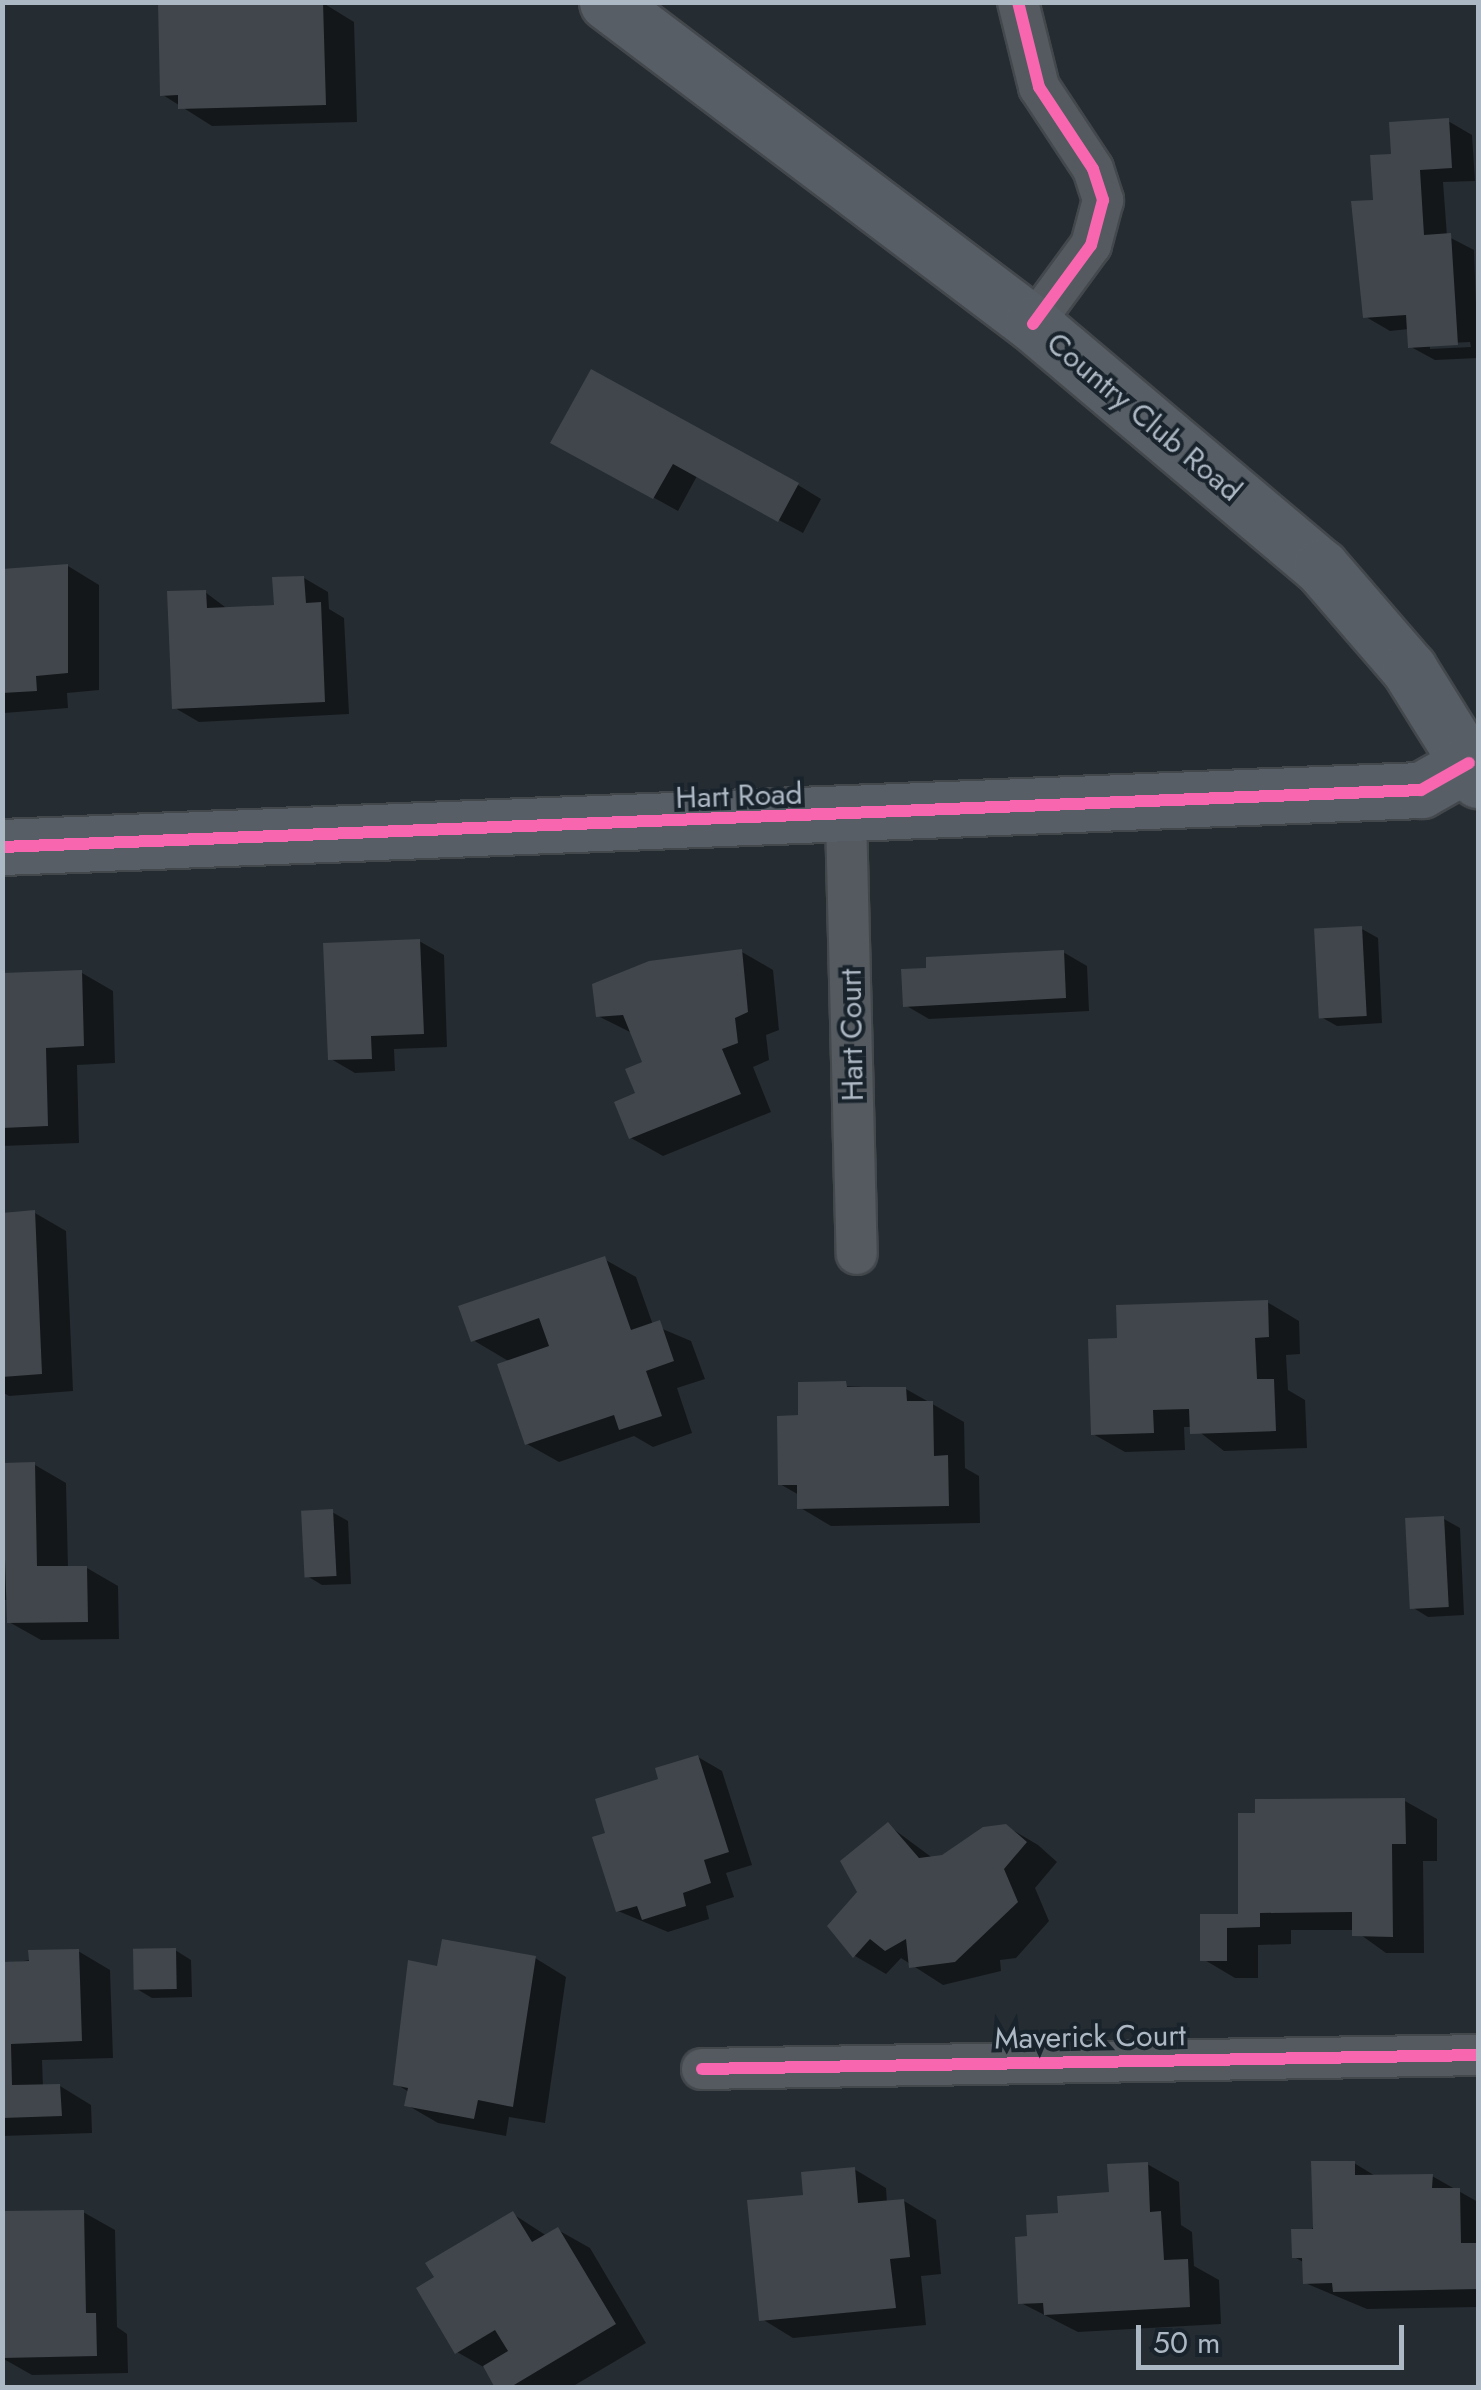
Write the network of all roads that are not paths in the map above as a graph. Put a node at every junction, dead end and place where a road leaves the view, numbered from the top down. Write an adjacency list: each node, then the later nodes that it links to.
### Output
1 (608, 2): 3 (street, Country Club Road)
2 (1018, 2): 3 (street)
3 (1033, 324): 4 (street, Country Club Road)
4 (1474, 772): 5 (street, Hart Road)
5 (846, 817): 6 (street, Hart Road); 7 (street, Hart Court)
6 (2, 848)
7 (857, 1254)
8 (1478, 2054): 9 (street, Maverick Court)
9 (702, 2069)

